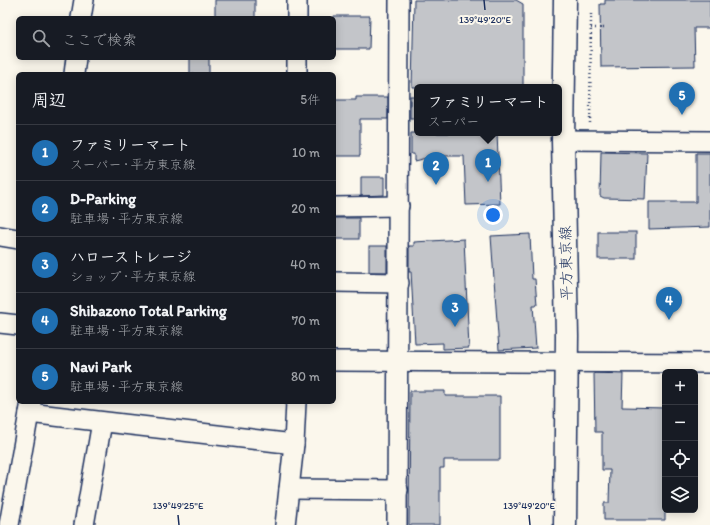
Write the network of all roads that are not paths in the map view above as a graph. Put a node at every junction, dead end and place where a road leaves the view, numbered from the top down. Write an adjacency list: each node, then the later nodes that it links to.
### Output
1 (84, 0): 5 (street)
2 (297, 0): 6 (street)
3 (399, 0): 13 (street)
4 (564, 0): 11 (main road, 平方東京線)
5 (81, 16)
6 (297, 16)
7 (76, 60): 9 (street)
8 (297, 60): 10 (street)
9 (74, 72)
10 (297, 72)
11 (563, 140): 12 (street); 23 (main road, 平方東京線)
12 (710, 141)
13 (399, 206): 14 (street); 18 (street)
14 (336, 207)
15 (0, 236): 16 (street)
16 (16, 239)
17 (336, 282): 18 (street)
18 (398, 283): 21 (street)
19 (0, 323): 20 (street)
20 (16, 325)
21 (398, 360): 22 (street); 23 (street); 30 (street)
22 (336, 361)
23 (567, 362): 24 (street); 36 (main road, 平方東京線)
24 (710, 363)
25 (296, 404): 28 (street)
26 (30, 407): 27 (street); 32 (street)
27 (102, 422): 28 (street); 33 (street)
28 (294, 444): 29 (street)
29 (289, 489): 30 (street); 34 (street)
30 (398, 490): 35 (street)
31 (0, 524): 32 (street)
32 (9, 525)
33 (84, 525)
34 (285, 525)
35 (396, 525)
36 (565, 525)

